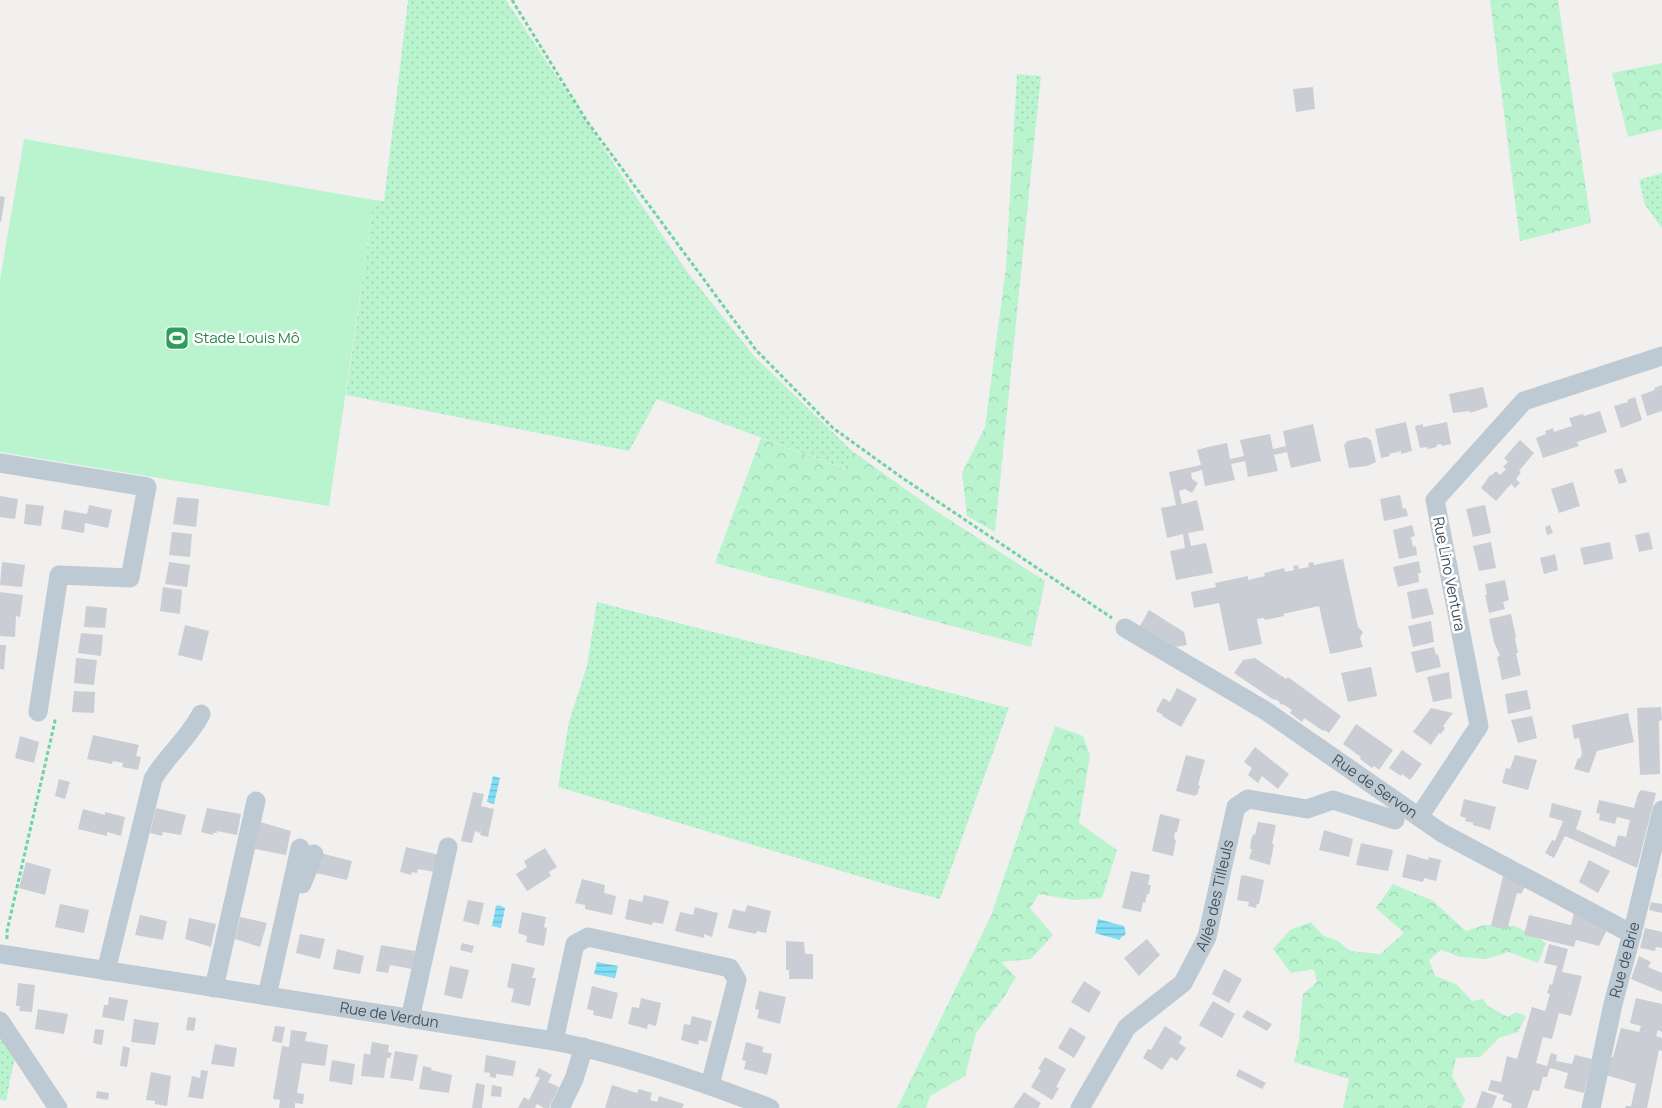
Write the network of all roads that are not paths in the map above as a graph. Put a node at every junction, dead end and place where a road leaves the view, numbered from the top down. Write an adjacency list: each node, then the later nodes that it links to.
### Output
1 (1662, 356): 9 (street, Rue Lino Ventura)
2 (0, 463): 4 (street)
3 (1125, 628): 9 (street, Rue de Servon)
4 (38, 712)
5 (201, 714): 17 (street)
6 (139, 794): 17 (street)
7 (256, 801): 18 (street)
8 (1662, 810): 13 (street, Rue de Brie)
9 (1419, 817): 15 (street, Rue de Servon)
10 (1395, 820): 28 (street, Allée des Tilleuls)
11 (448, 847): 20 (street)
12 (307, 851): 19 (street)
13 (1655, 865): 15 (street, Rue de Brie)
14 (452, 876): 20 (street)
15 (1632, 934): 29 (street, Rue de Brie)
16 (3, 955): 17 (street, Rue de Verdun)
17 (101, 970): 18 (street, Rue de Verdun)
18 (214, 988): 19 (street, Rue de Verdun)
19 (272, 997): 20 (street, Rue de Verdun)
20 (415, 1019): 22 (street, Rue de Verdun)
21 (0, 1021): 25 (street)
22 (554, 1041): 23 (street, Rue de Verdun); 24 (street)
23 (584, 1048): 24 (street, Rue de Verdun); 26 (street)
24 (710, 1085): 27 (street, Rue de Verdun)
25 (58, 1108)
26 (560, 1108)
27 (770, 1108)
28 (1080, 1108)
29 (1591, 1108)

